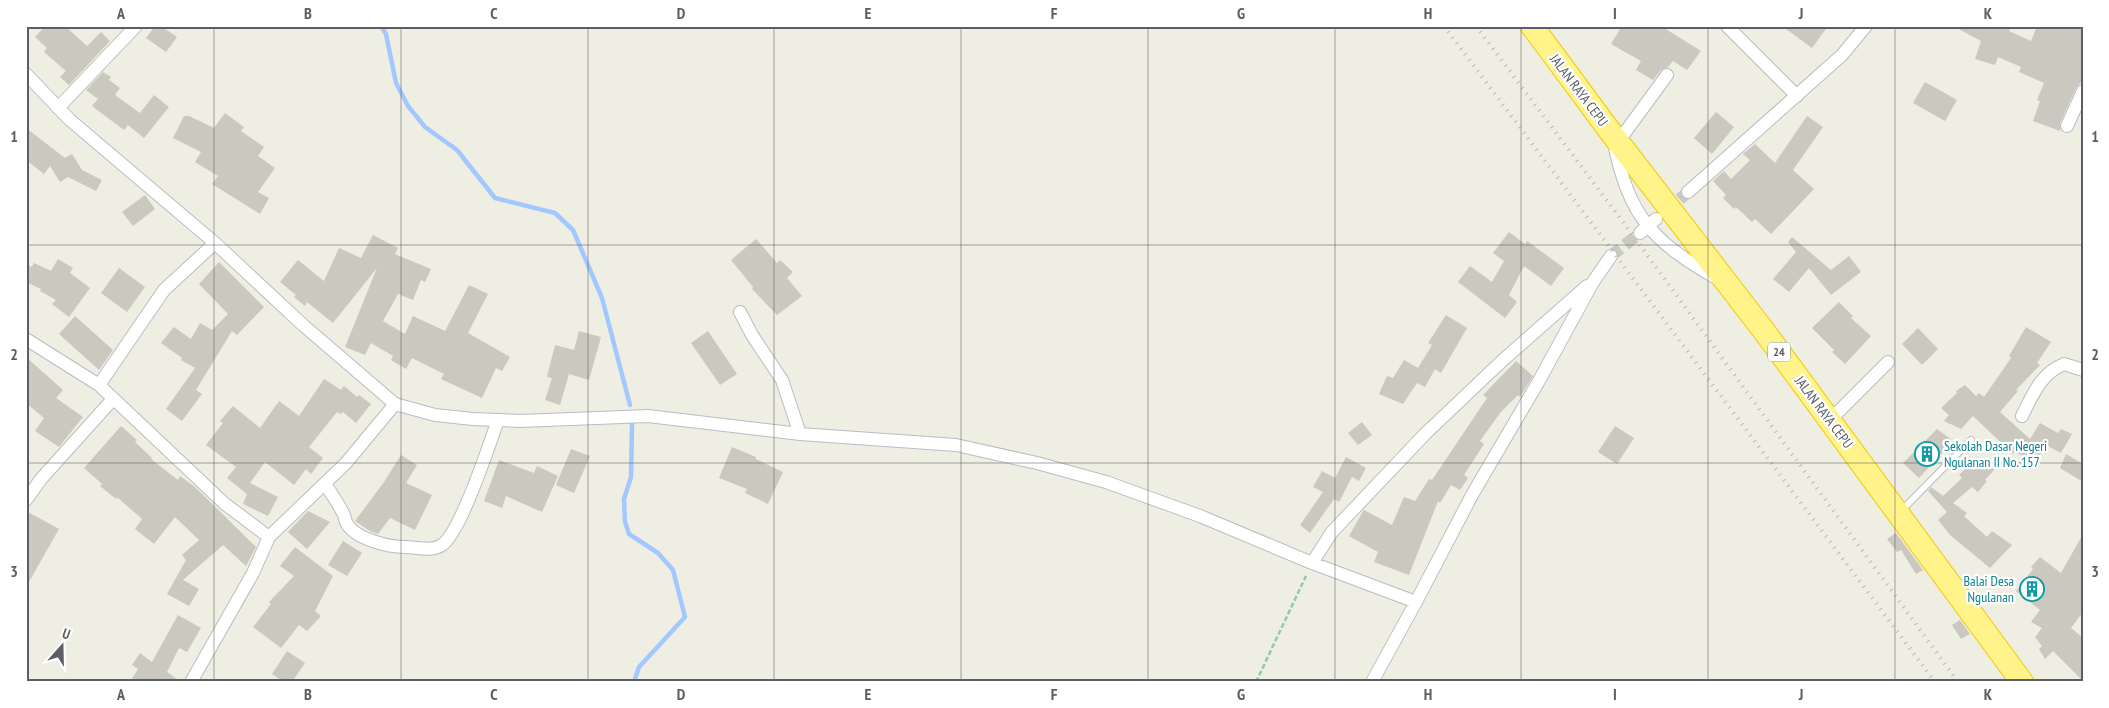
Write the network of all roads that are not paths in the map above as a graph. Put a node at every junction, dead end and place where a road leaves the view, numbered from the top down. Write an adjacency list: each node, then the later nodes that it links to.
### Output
1 (136, 26): 9 (street)
2 (1727, 26): 8 (street)
3 (1866, 26): 8 (street)
4 (1538, 29): 11 (highway, JALAN RAYA CEPU / 24)
5 (26, 74): 9 (street)
6 (1667, 75): 11 (street)
7 (2083, 91): 10 (street)
8 (1797, 96): 12 (street)
9 (58, 108): 13 (street)
10 (2067, 126)
11 (1615, 138): 16 (highway, JALAN RAYA CEPU / 24); 16 (street)
12 (1688, 192)
13 (215, 243): 21 (street); 23 (street)
14 (1611, 256): 15 (street)
15 (1593, 282): 33 (street); 34 (street)
16 (1729, 285): 26 (highway, JALAN RAYA CEPU / 24)
17 (740, 312): 27 (street)
18 (26, 339): 21 (street)
19 (1888, 362): 26 (street)
20 (2083, 370): 24 (street)
21 (99, 385): 22 (street)
22 (113, 399): 30 (street); 32 (street)
23 (394, 404): 25 (street); 29 (street)
24 (2022, 416)
25 (498, 420): 27 (street); 29 (street)
26 (1830, 420): 31 (highway, JALAN RAYA CEPU / 24)
27 (800, 434): 33 (street)
28 (1971, 440): 31 (lane)
29 (325, 484): 32 (street)
30 (26, 500)
31 (1899, 513): 37 (highway, JALAN RAYA CEPU / 24)
32 (269, 537): 35 (street)
33 (1312, 563): 34 (street)
34 (1416, 602): 36 (street)
35 (191, 682)
36 (1372, 682)
37 (2022, 682)

